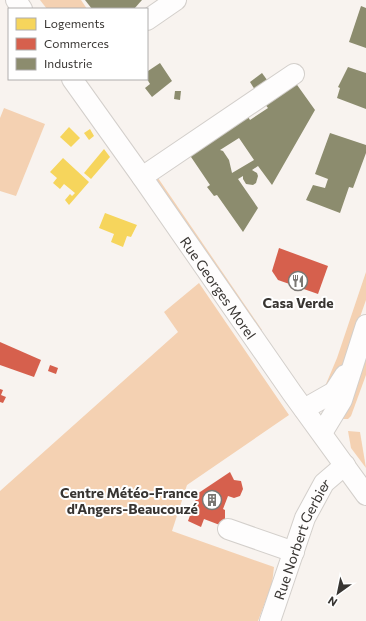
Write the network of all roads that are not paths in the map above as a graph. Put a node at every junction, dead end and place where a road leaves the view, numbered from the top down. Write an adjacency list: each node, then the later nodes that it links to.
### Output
1 (176, 0): 2 (street)
2 (148, 19)
3 (294, 74): 5 (street)
4 (73, 80): 5 (street, Rue Georges Morel)
5 (142, 177): 8 (street, Rue Georges Morel)
6 (366, 325): 7 (street)
7 (353, 361): 8 (street); 9 (street)
8 (304, 409): 9 (street, Rue Georges Morel)
9 (322, 433): 10 (street, Rue Georges Morel)
10 (345, 465): 11 (street, Rue Georges Morel); 13 (street, Rue Norbert Gerbier)
11 (366, 495)
12 (228, 529): 13 (street)
13 (294, 552): 14 (street, Rue Norbert Gerbier)
14 (270, 621)

